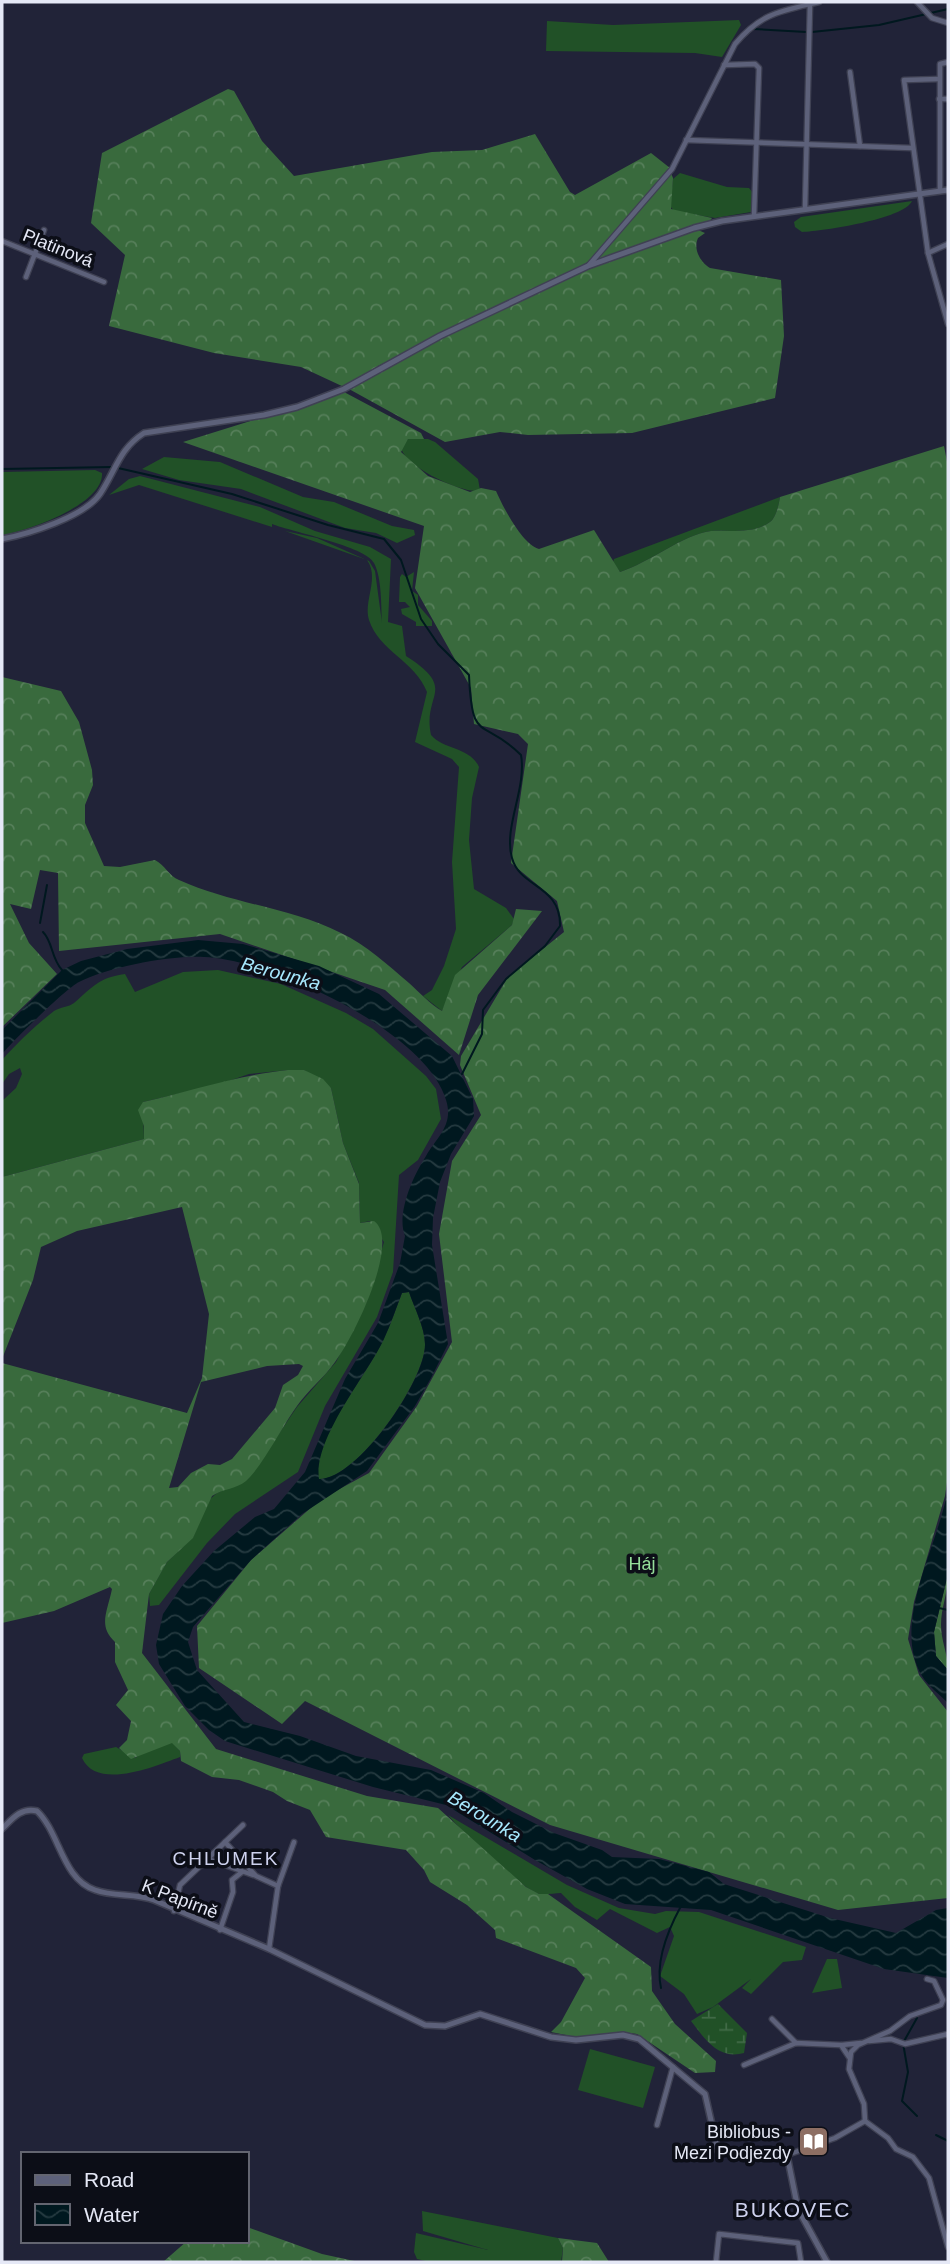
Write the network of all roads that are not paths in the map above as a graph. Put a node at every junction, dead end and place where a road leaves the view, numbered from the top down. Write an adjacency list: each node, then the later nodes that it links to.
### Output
1 (818, 2): 3 (street)
2 (917, 2): 4 (street)
3 (810, 4): 6 (street); 13 (street)
4 (948, 23)
5 (948, 62): 8 (street)
6 (723, 65): 11 (street); 12 (street)
7 (850, 72): 14 (street)
8 (939, 79): 9 (street); 15 (street)
9 (939, 99): 10 (street); 17 (street)
10 (948, 99)
11 (686, 140): 12 (street); 26 (street)
12 (756, 143): 13 (street); 20 (street)
13 (807, 145): 14 (street); 19 (street)
14 (860, 146): 15 (street)
15 (912, 148): 18 (street)
16 (948, 190): 17 (street)
17 (940, 191): 18 (street)
18 (918, 195): 19 (street); 24 (street)
19 (805, 209): 20 (street)
20 (754, 216): 26 (street)
21 (44, 230): 25 (street)
22 (2, 241): 25 (street, Platinová)
23 (948, 244): 24 (street)
24 (928, 253): 29 (street)
25 (35, 254): 27 (street); 28 (street, Platinová)
26 (588, 266): 30 (street)
27 (26, 277)
28 (104, 282)
29 (948, 324)
30 (2, 539)
31 (243, 1825): 33 (street)
32 (2, 1829): 39 (street, K Papírně)
33 (225, 1842): 35 (street); 37 (street)
34 (295, 1842): 38 (street)
35 (208, 1858): 36 (street); 39 (street)
36 (242, 1872): 37 (street); 40 (street)
37 (256, 1876): 38 (street)
38 (278, 1886): 41 (street)
39 (174, 1911): 40 (street, K Papírně)
40 (220, 1930): 41 (street, K Papírně)
41 (269, 1949): 50 (street, K Papírně)
42 (927, 1979): 45 (street)
43 (772, 2019): 46 (street)
44 (948, 2034): 45 (street)
45 (863, 2042): 47 (street); 48 (street)
46 (796, 2043): 47 (street); 49 (street)
47 (841, 2045): 48 (street)
48 (849, 2057): 51 (street)
49 (744, 2065)
50 (674, 2066): 52 (street); 53 (street, K Papírně)
51 (865, 2121): 53 (street); 54 (street)
52 (657, 2125)
53 (787, 2155): 57 (street)
54 (948, 2247)
55 (716, 2262): 56 (street)
56 (801, 2262)
57 (827, 2262)

